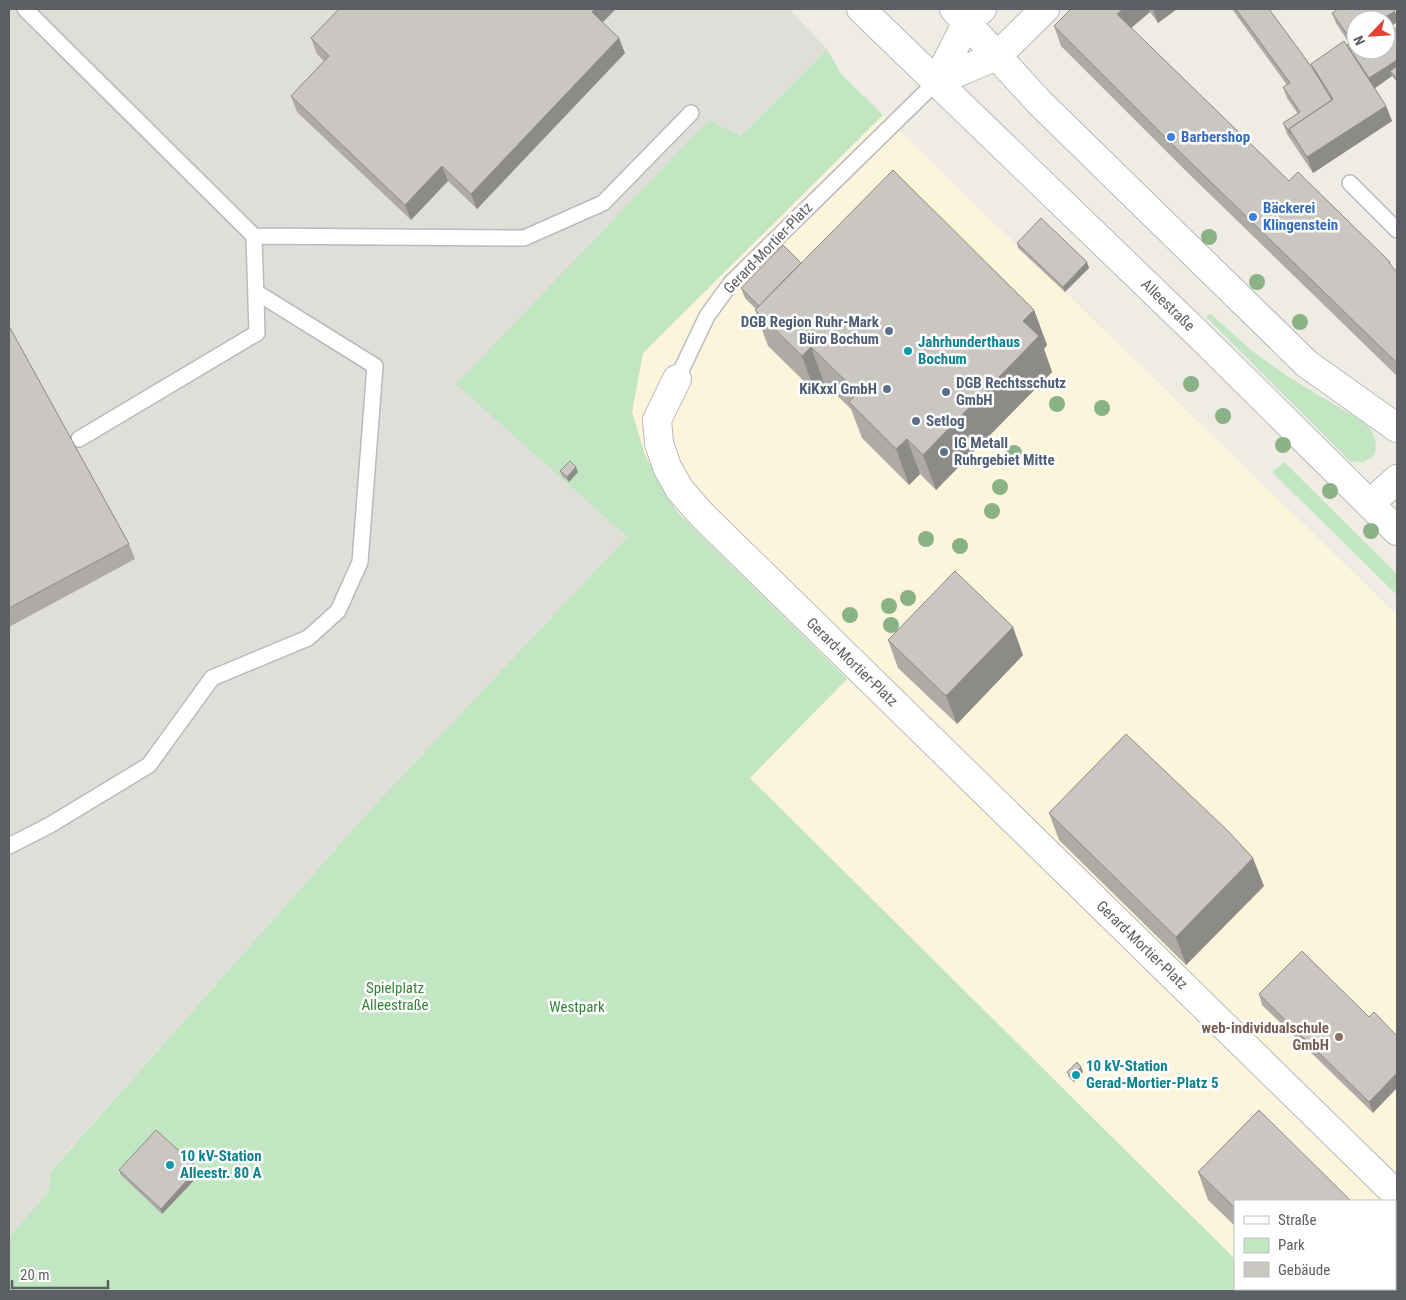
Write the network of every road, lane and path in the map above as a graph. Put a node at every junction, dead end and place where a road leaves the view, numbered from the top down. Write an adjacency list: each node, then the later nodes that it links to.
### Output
1 (25, 9): 10 (lane)
2 (861, 9): 6 (street, Alleestraße)
3 (1045, 9): 5 (street)
4 (967, 13): 5 (street); 6 (street)
5 (997, 56): 6 (street); 13 (street)
6 (937, 82): 12 (lane, Gerard-Mortier-Platz); 16 (street, Alleestraße)
7 (692, 112): 10 (lane)
8 (1350, 183): 9 (lane)
9 (1397, 230)
10 (254, 236): 11 (lane)
11 (256, 292): 14 (lane); 18 (lane)
12 (677, 379): 19 (street, Gerard-Mortier-Platz)
13 (1397, 428)
14 (79, 439)
15 (1397, 479): 16 (street)
16 (1370, 504): 17 (street, Alleestraße)
17 (1397, 531)
18 (9, 846)
19 (1397, 1195)

